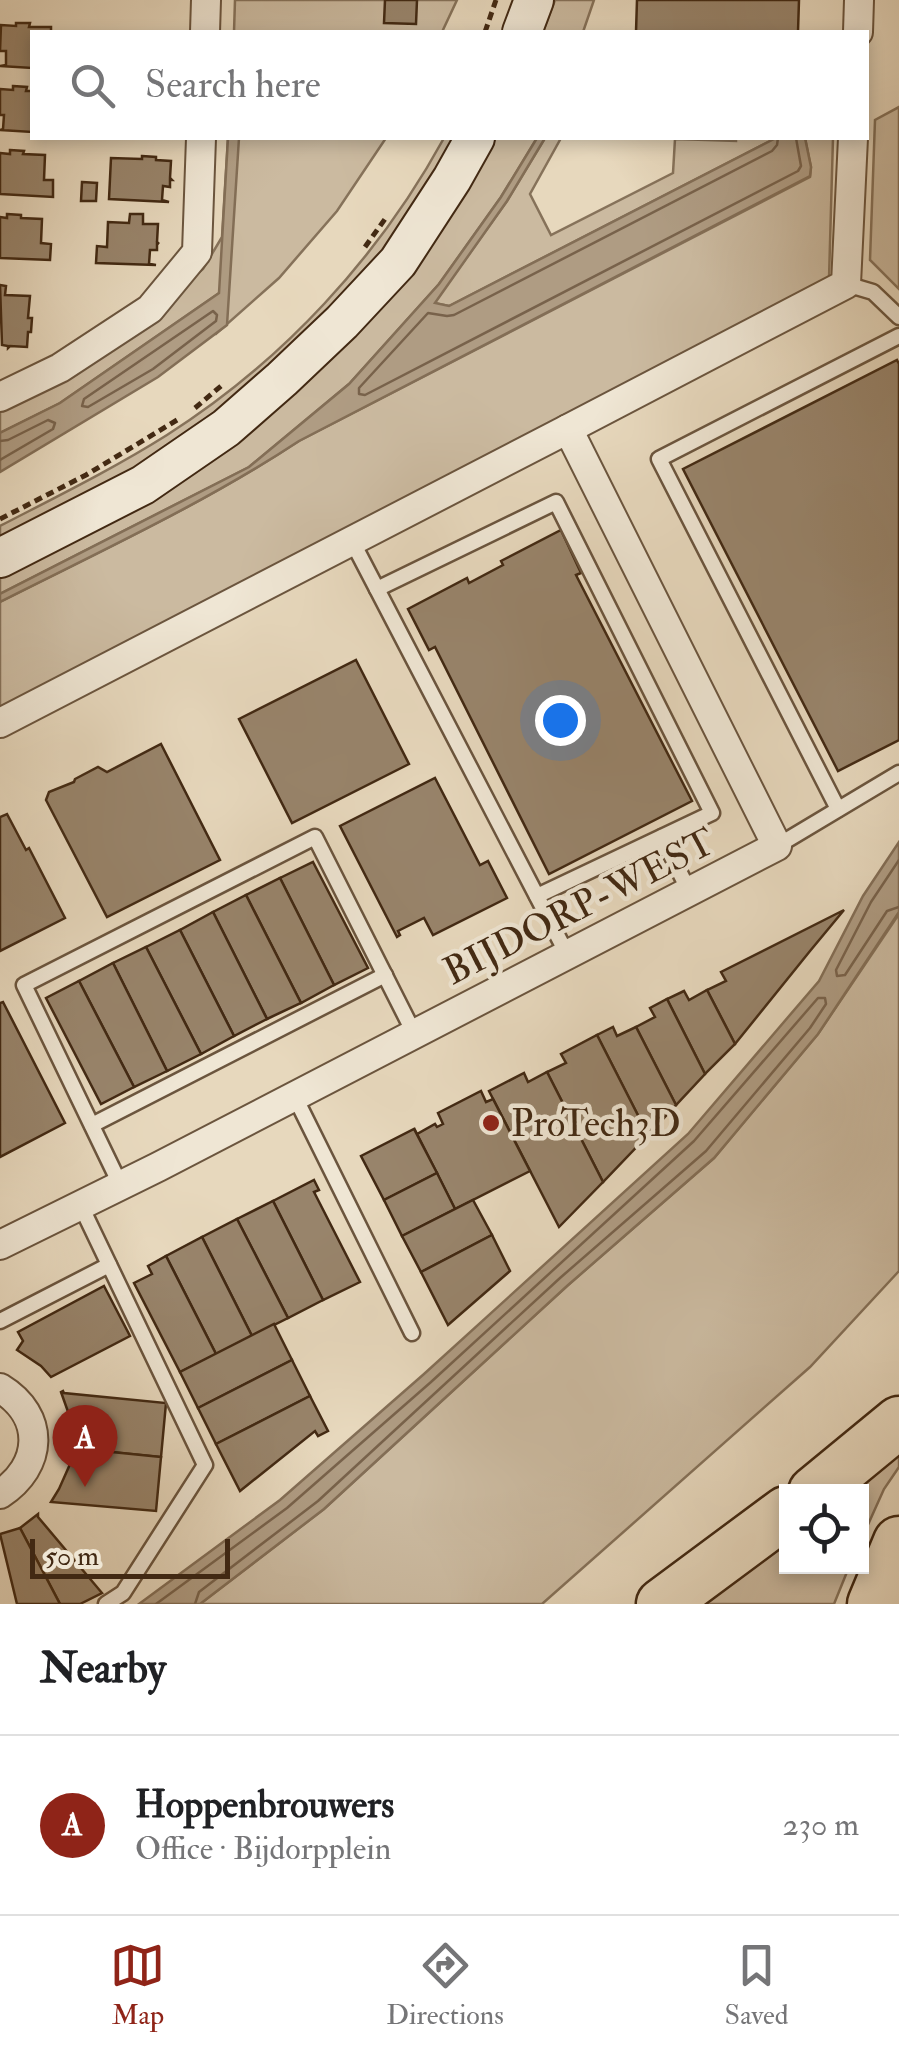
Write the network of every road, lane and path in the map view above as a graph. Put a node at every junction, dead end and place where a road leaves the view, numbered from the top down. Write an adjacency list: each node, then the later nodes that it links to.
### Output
1 (206, 0): 4 (street)
2 (534, 0): 5 (main road)
3 (859, 0): 6 (street)
4 (205, 30)
5 (523, 30)
6 (858, 30)
7 (202, 140): 16 (street)
8 (474, 140): 20 (main road)
9 (853, 140): 12 (street)
10 (387, 216): 11 (path)
11 (356, 257)
12 (846, 284): 13 (lane); 17 (street)
13 (899, 317)
14 (899, 336): 24 (lane)
15 (228, 380): 18 (path)
16 (0, 397)
17 (568, 429): 19 (street); 26 (street, BIJDORP-WEST)
18 (0, 518)
19 (352, 541): 21 (lane); 22 (street)
20 (0, 558)
21 (377, 590): 25 (lane); 28 (lane)
22 (0, 723)
23 (899, 773): 24 (lane)
24 (838, 809): 26 (lane)
25 (662, 837): 27 (lane); 28 (lane)
26 (777, 846): 27 (street, BIJDORP-WEST)
27 (689, 891): 29 (street, BIJDORP-WEST)
28 (537, 896): 29 (lane)
29 (567, 954): 31 (street, BIJDORP-WEST)
30 (385, 976): 31 (lane); 33 (lane); 33 (lane)
31 (414, 1033): 32 (street, BIJDORP-WEST)
32 (294, 1095): 34 (street, BIJDORP-WEST); 39 (lane)
33 (92, 1125): 34 (lane)
34 (120, 1184): 35 (street, BIJDORP-WEST)
35 (80, 1204): 36 (street, BIJDORP-WEST); 37 (lane)
36 (0, 1245)
37 (109, 1265): 38 (lane); 46 (lane)
38 (0, 1321)
39 (412, 1333)
40 (0, 1388): 43 (street)
41 (899, 1422): 42 (highway)
42 (824, 1484)
43 (0, 1494)
44 (779, 1517): 47 (highway)
45 (899, 1542): 48 (highway)
46 (106, 1604)
47 (662, 1604)
48 (873, 1604)

